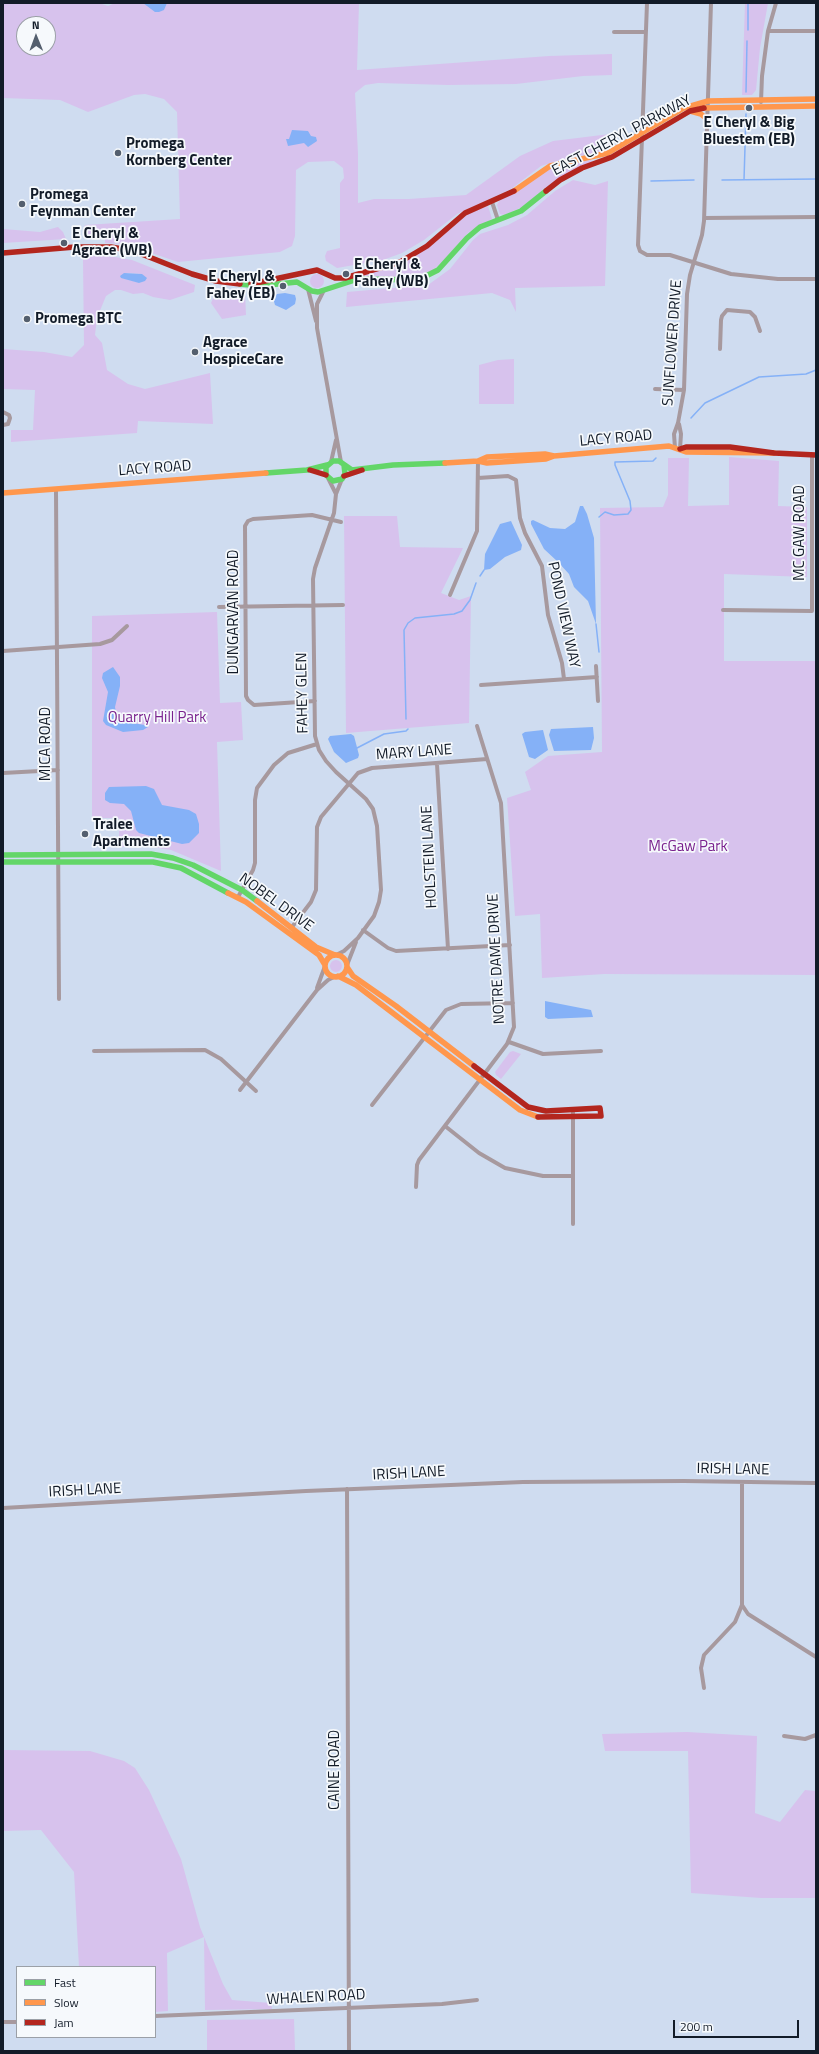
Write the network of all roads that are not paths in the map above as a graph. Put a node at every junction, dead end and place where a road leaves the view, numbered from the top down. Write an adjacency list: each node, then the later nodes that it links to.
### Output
1 (647, 3): 7 (street)
2 (711, 3): 10 (street, SUNFLOWER DRIVE)
3 (776, 3): 4 (street)
4 (768, 31): 5 (street); 9 (street)
5 (816, 31)
6 (614, 32): 7 (street)
7 (646, 32): 14 (street)
8 (816, 99): 9 (street, EAST CHERYL PARKWAY)
9 (761, 103): 10 (street, EAST CHERYL PARKWAY); 11 (street, EAST CHERYL PARKWAY)
10 (708, 104): 12 (street, EAST CHERYL PARKWAY); 13 (street, SUNFLOWER DRIVE); 14 (street, EAST CHERYL PARKWAY)
11 (816, 106)
12 (690, 111): 13 (street); 15 (street, EAST CHERYL PARKWAY)
13 (708, 120): 18 (street, SUNFLOWER DRIVE)
14 (643, 133): 15 (street); 16 (street, EAST CHERYL PARKWAY)
15 (642, 140): 19 (street, EAST CHERYL PARKWAY); 21 (street)
16 (492, 202): 19 (street); 23 (street, EAST CHERYL PARKWAY)
17 (816, 217): 18 (street)
18 (704, 218): 21 (street, SUNFLOWER DRIVE)
19 (498, 220): 27 (street, EAST CHERYL PARKWAY)
20 (3, 253): 25 (street, EAST CHERYL PARKWAY)
21 (694, 262): 24 (street); 32 (street, SUNFLOWER DRIVE)
22 (312, 271): 23 (street, EAST CHERYL PARKWAY); 25 (street, EAST CHERYL PARKWAY); 26 (street)
23 (324, 272): 27 (street)
24 (816, 279)
25 (250, 284): 26 (street, EAST CHERYL PARKWAY)
26 (308, 288): 27 (street); 28 (street)
27 (325, 289): 28 (street)
28 (317, 328): 35 (street)
29 (760, 331): 30 (street)
30 (720, 348)
31 (655, 389): 32 (street)
32 (684, 390): 36 (street, SUNFLOWER DRIVE)
33 (3, 412): 34 (street)
34 (3, 425)
35 (336, 440): 39 (street); 40 (street)
36 (678, 449): 37 (street, LACY ROAD); 38 (street, LACY ROAD)
37 (814, 455): 56 (street, MC GAW ROAD)
38 (478, 460): 42 (street, LACY ROAD); 45 (street)
39 (329, 463): 40 (street); 41 (street, LACY ROAD); 43 (street)
40 (342, 464): 42 (street, LACY ROAD); 44 (street)
41 (310, 470): 43 (street, LACY ROAD); 46 (street, LACY ROAD)
42 (362, 470): 44 (street, LACY ROAD)
43 (327, 477): 44 (street); 48 (street)
44 (343, 478): 48 (street, FAHEY GLEN)
45 (478, 478): 51 (street); 62 (street, POND VIEW WAY)
46 (56, 490): 47 (street, LACY ROAD); 58 (street, MICA ROAD)
47 (3, 493)
48 (336, 494): 49 (street, FAHEY GLEN)
49 (332, 520): 50 (street); 53 (street, DUNGARVAN ROAD); 54 (street, FAHEY GLEN)
50 (341, 522)
51 (450, 595)
52 (342, 605): 54 (street)
53 (246, 606): 54 (street); 55 (street); 65 (street, DUNGARVAN ROAD)
54 (313, 606): 65 (street, FAHEY GLEN)
55 (219, 607)
56 (723, 610)
57 (127, 626): 58 (street)
58 (57, 646): 59 (street); 70 (street, MICA ROAD)
59 (3, 651)
60 (596, 666): 61 (street)
61 (597, 677): 62 (street); 64 (street)
62 (564, 679): 63 (street)
63 (481, 685)
64 (598, 701)
65 (315, 702): 67 (street, FAHEY GLEN)
66 (477, 726): 68 (street, NOTRE DAME DRIVE)
67 (317, 744): 72 (street, FAHEY GLEN); 79 (street)
68 (487, 759): 69 (street, MARY LANE); 84 (street, NOTRE DAME DRIVE)
69 (437, 764): 72 (street, MARY LANE); 85 (street, HOLSTEIN LANE)
70 (58, 770): 71 (street); 73 (street, MICA ROAD)
71 (3, 773)
72 (348, 783): 81 (street, MARY LANE); 82 (street, FAHEY GLEN)
73 (59, 855): 74 (street, NOBEL DRIVE); 75 (street, NOBEL DRIVE); 77 (street, MICA ROAD)
74 (157, 855): 78 (street); 79 (street, NOBEL DRIVE)
75 (3, 856)
76 (3, 862): 77 (street, NOBEL DRIVE)
77 (59, 862): 78 (street, NOBEL DRIVE); 91 (street, MICA ROAD)
78 (157, 862): 80 (street, NOBEL DRIVE)
79 (242, 890): 80 (street); 81 (street, NOBEL DRIVE)
80 (238, 897): 87 (street, NOBEL DRIVE)
81 (292, 927): 86 (street, NOBEL DRIVE)
82 (363, 930): 83 (street, FAHEY GLEN); 85 (street)
83 (358, 938): 86 (street, FAHEY GLEN); 88 (street, FAHEY GLEN)
84 (510, 945): 85 (street); 92 (street, NOTRE DAME DRIVE)
85 (448, 949)
86 (336, 955): 87 (street, FAHEY GLEN); 88 (street, NOBEL DRIVE)
87 (325, 966): 89 (street, NOBEL DRIVE); 90 (street, FAHEY GLEN)
88 (347, 966): 89 (street, FAHEY GLEN); 93 (street, NOBEL DRIVE)
89 (337, 976): 90 (street, FAHEY GLEN); 94 (street, NOBEL DRIVE)
90 (317, 990): 102 (street)
91 (59, 999)
92 (513, 1003): 95 (street); 97 (street, NOTRE DAME DRIVE)
93 (396, 1006): 94 (street); 95 (street, NOBEL DRIVE)
94 (391, 1013): 96 (street, NOBEL DRIVE)
95 (428, 1031): 96 (street); 100 (street, NOBEL DRIVE)
96 (423, 1037): 101 (street, NOBEL DRIVE); 105 (street)
97 (509, 1042): 98 (street); 100 (street, NOTRE DAME DRIVE)
98 (601, 1051)
99 (94, 1052): 102 (street)
100 (485, 1074): 101 (street, NOTRE DAME DRIVE); 106 (street, NOBEL DRIVE)
101 (480, 1081): 108 (street, NOBEL DRIVE); 110 (street, NOTRE DAME DRIVE)
102 (246, 1083): 103 (street); 104 (street)
103 (240, 1090)
104 (256, 1091)
105 (372, 1104)
106 (523, 1104): 107 (street, NOBEL DRIVE); 108 (street)
107 (572, 1109): 109 (street); 109 (street, NOBEL DRIVE)
108 (520, 1110): 109 (street, NOBEL DRIVE)
109 (573, 1117): 111 (street)
110 (445, 1126): 111 (street); 112 (street, NOTRE DAME DRIVE)
111 (572, 1176): 113 (street)
112 (416, 1187)
113 (572, 1224)
114 (742, 1482): 115 (street, IRISH LANE); 116 (street, IRISH LANE); 118 (street)
115 (816, 1483)
116 (347, 1489): 117 (street, IRISH LANE); 124 (street, CAINE ROAD)
117 (3, 1508)
118 (742, 1605): 119 (street); 120 (street)
119 (816, 1657)
120 (704, 1688)
121 (816, 1735): 122 (street)
122 (784, 1736)
123 (477, 2000): 124 (street, WHALEN ROAD)
124 (349, 2008): 125 (street, WHALEN ROAD); 128 (street, CAINE ROAD)
125 (156, 2016)
126 (3, 2022): 127 (street)
127 (16, 2022)
128 (349, 2051)

